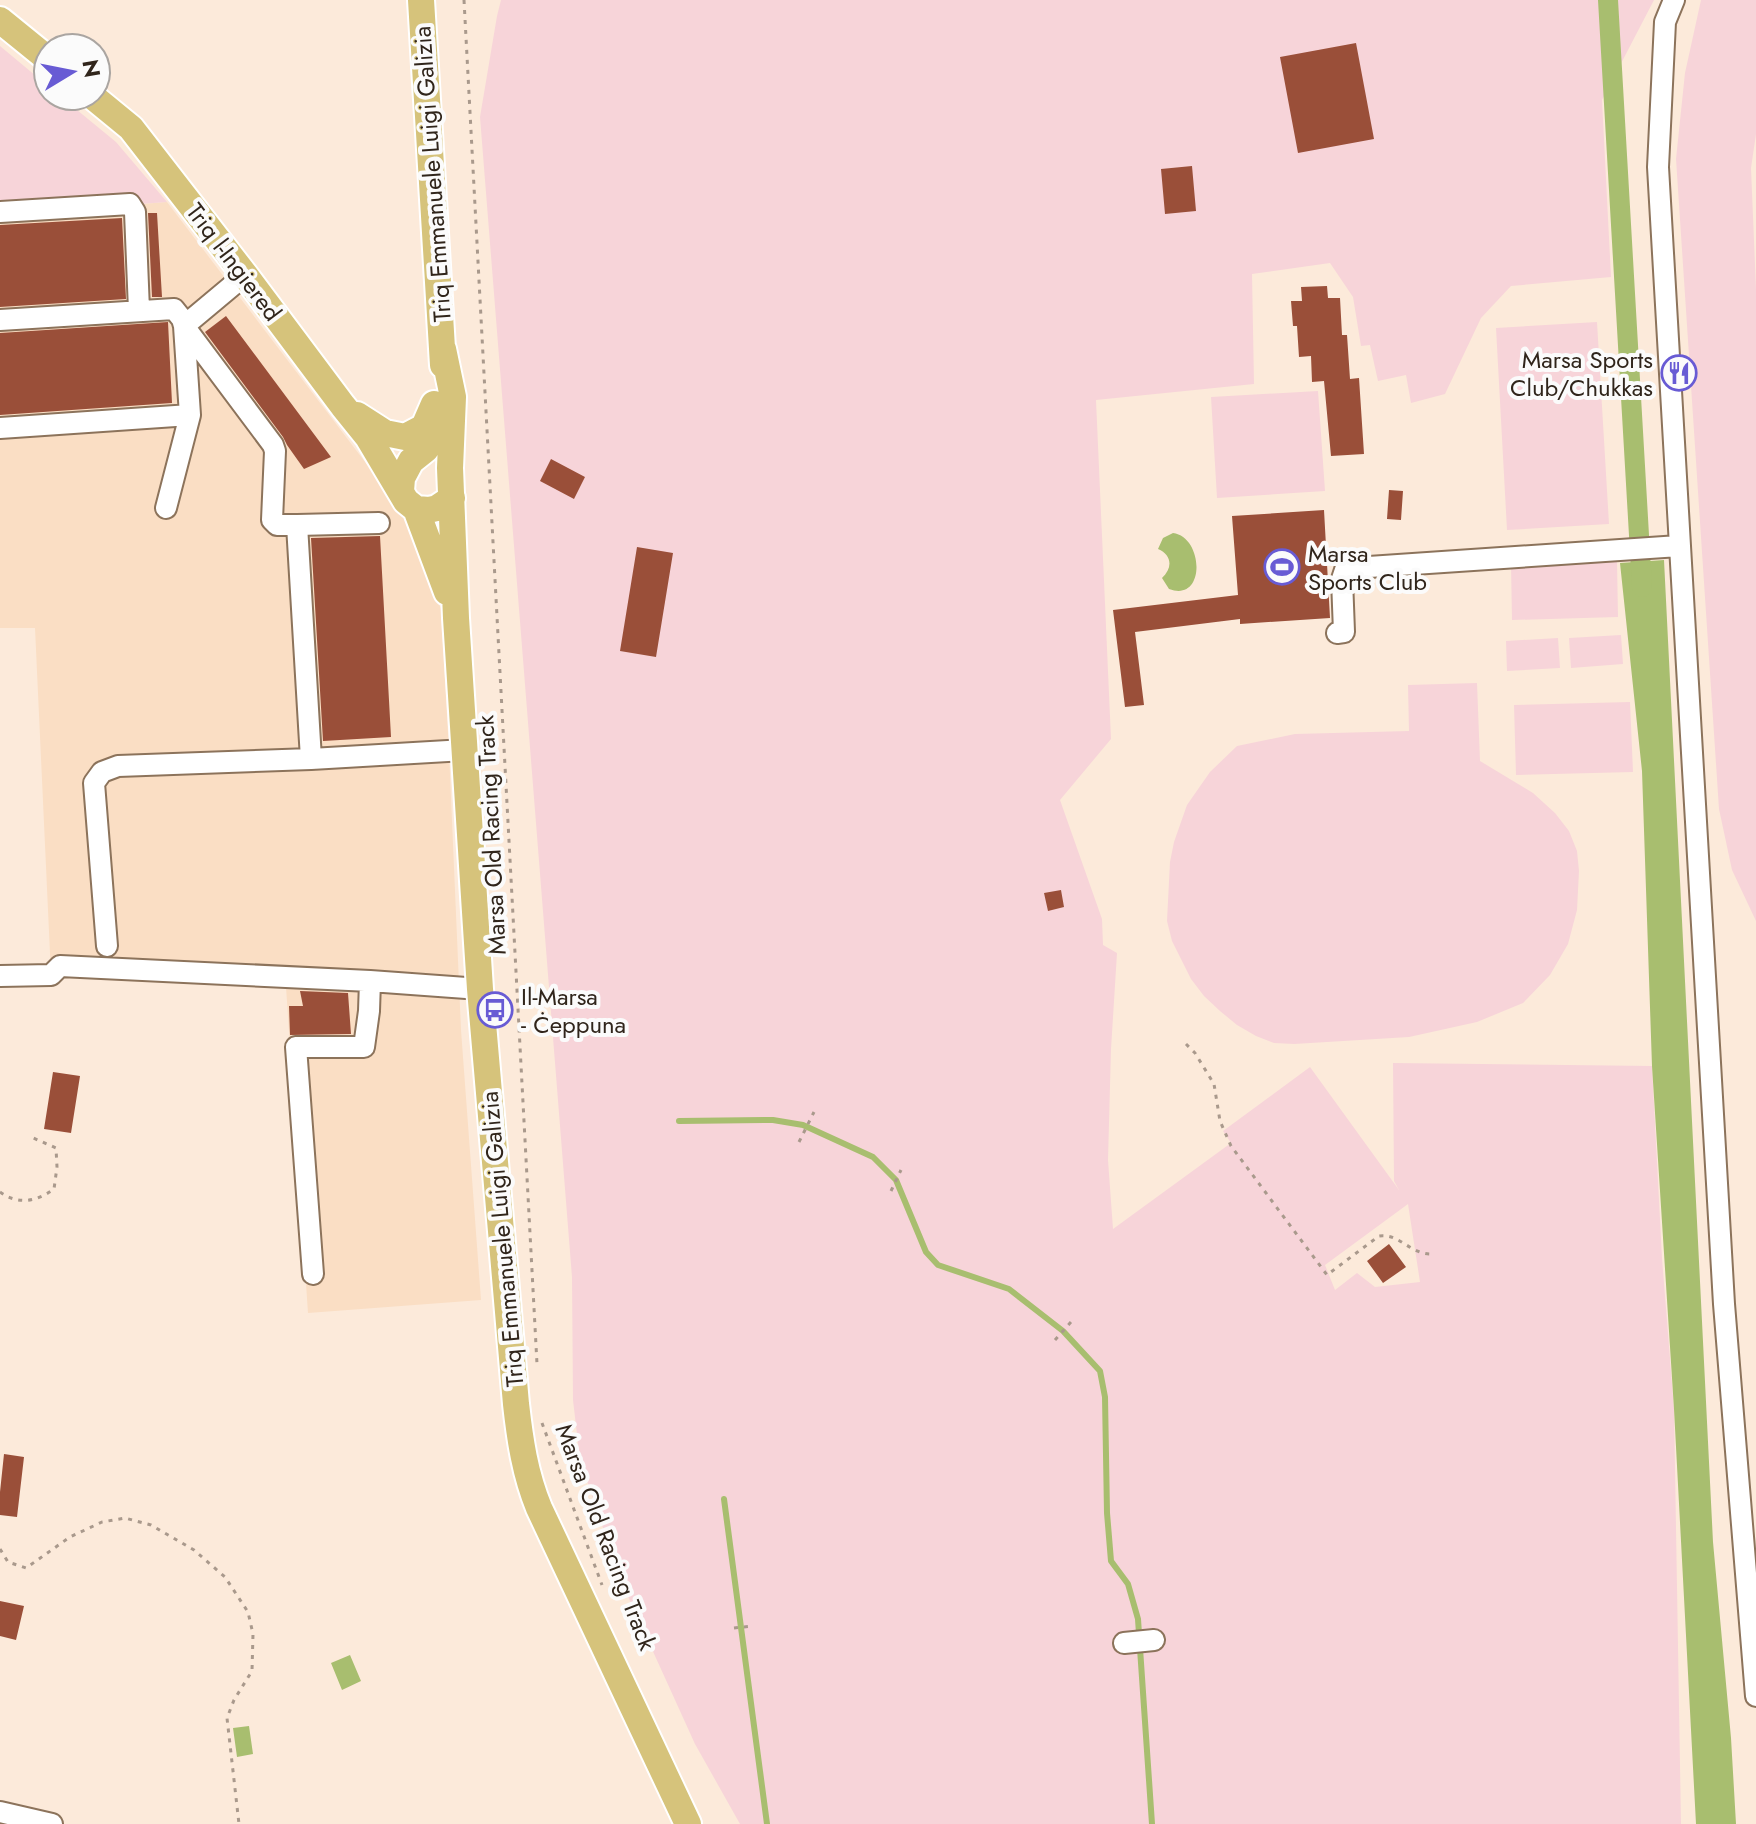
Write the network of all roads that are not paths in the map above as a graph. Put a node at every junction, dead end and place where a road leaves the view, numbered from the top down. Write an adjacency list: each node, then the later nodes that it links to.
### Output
1 (421, 0): 8 (main road, Triq Emmanuele Luigi Galizia)
2 (1674, 0): 22 (street)
3 (0, 20): 4 (main road)
4 (32, 46)
5 (112, 112): 7 (main road, Triq l-Ingiered)
6 (0, 212): 9 (street)
7 (245, 275): 11 (street); 12 (main road, Triq l-Ingiered)
8 (438, 288): 12 (main road); 16 (main road, Triq Emmanuele Luigi Galizia)
9 (139, 310): 10 (street); 11 (street)
10 (0, 320)
11 (184, 326): 13 (street); 21 (street)
12 (343, 406): 15 (main road, Triq l-Ingiered)
13 (190, 415): 14 (street); 19 (street)
14 (0, 428)
15 (368, 437): 16 (main road, Triq l-Ingiered); 18 (main road, Triq l-Ingiered)
16 (429, 462): 17 (main road, Triq Emmanuele Luigi Galizia); 18 (main road)
17 (452, 498): 18 (main road); 23 (main road, Triq Emmanuele Luigi Galizia)
18 (408, 500): 23 (main road, Triq Emmanuele Luigi Galizia)
19 (166, 508)
20 (379, 523): 21 (street)
21 (297, 525): 26 (street)
22 (1679, 546): 24 (street); 32 (street)
23 (456, 618): 25 (main road, Triq Emmanuele Luigi Galizia)
24 (1337, 633)
25 (465, 750): 26 (street); 30 (main road, Triq Emmanuele Luigi Galizia)
26 (311, 759): 27 (street)
27 (107, 946)
28 (0, 976): 29 (street)
29 (370, 981): 30 (street); 31 (street)
30 (480, 989): 38 (main road, Triq Emmanuele Luigi Galizia)
31 (313, 1274)
32 (1751, 1566): 35 (street)
33 (1154, 1640): 34 (street)
34 (1124, 1643)
35 (1756, 1696)
36 (0, 1812): 37 (street)
37 (40, 1823)
38 (688, 1824)

